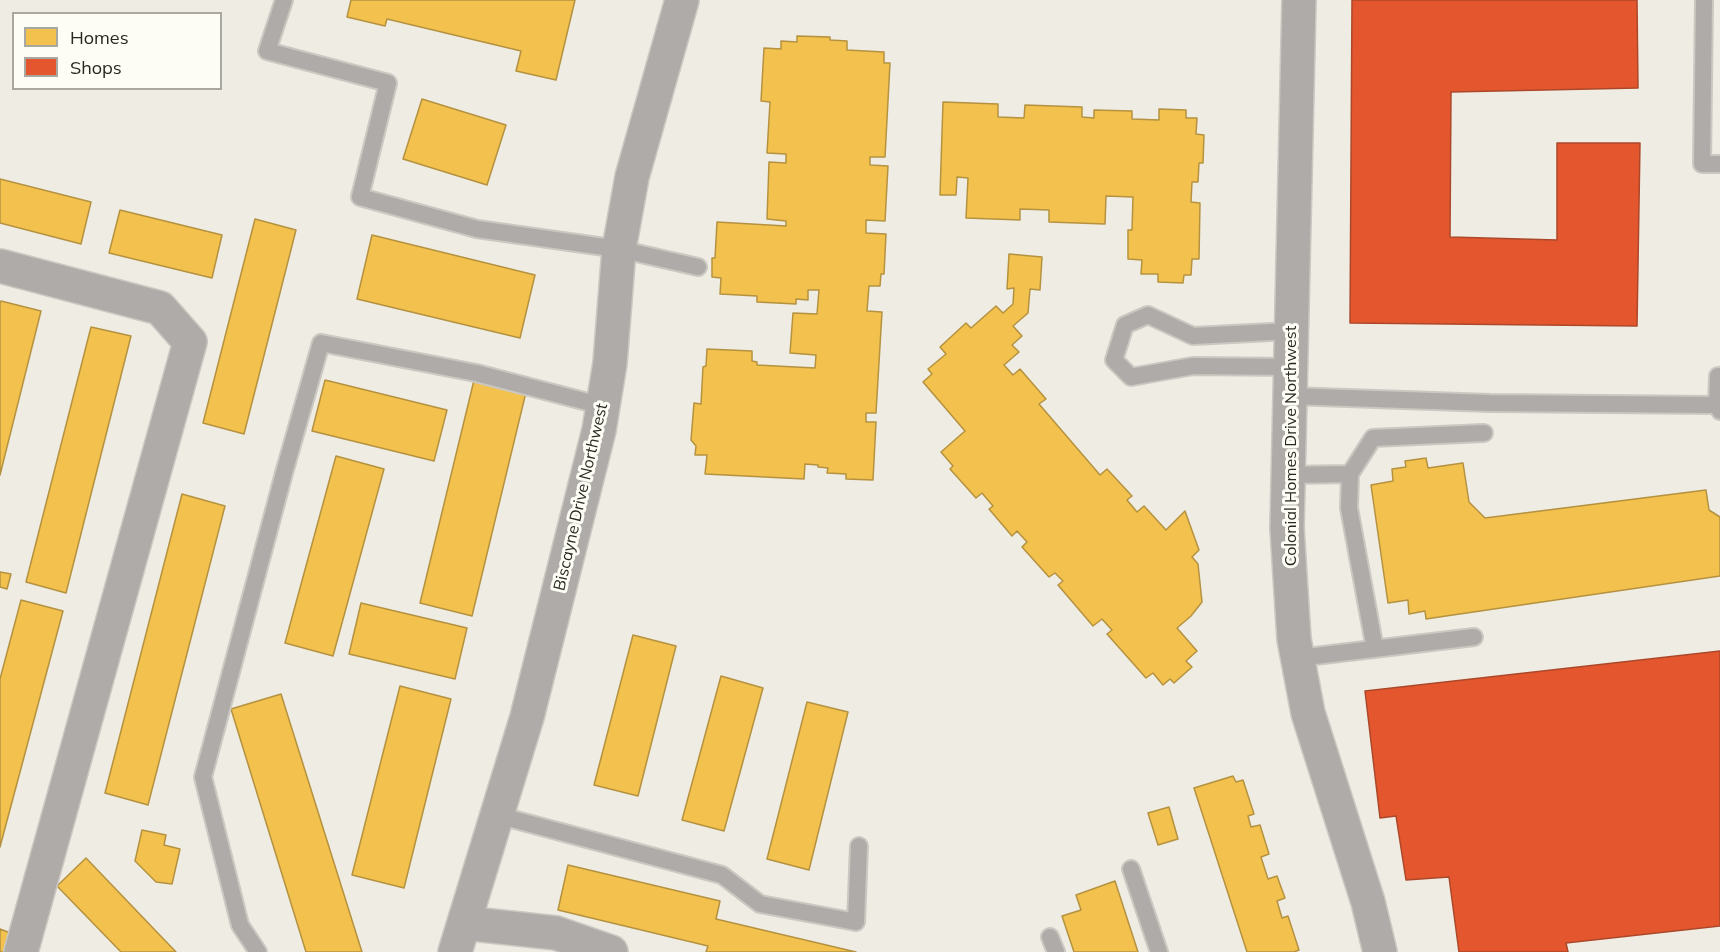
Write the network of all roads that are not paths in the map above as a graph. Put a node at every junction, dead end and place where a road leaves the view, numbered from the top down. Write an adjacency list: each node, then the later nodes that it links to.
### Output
1 (284, 0): 6 (lane)
2 (682, 0): 6 (street, Biscayne Drive Northwest)
3 (1299, 0): 9 (street, Colonial Homes Drive Northwest)
4 (1704, 0): 5 (lane)
5 (1720, 164)
6 (619, 249): 8 (lane); 12 (street, Biscayne Drive Northwest)
7 (0, 266): 24 (street)
8 (698, 267)
9 (1291, 331): 11 (street, Colonial Homes Drive Northwest); 11 (lane)
10 (1720, 376): 13 (lane)
11 (1290, 382): 13 (lane); 16 (street, Colonial Homes Drive Northwest)
12 (603, 406): 20 (street, Biscayne Drive Northwest); 25 (lane)
13 (1719, 408)
14 (1484, 433): 15 (lane)
15 (1350, 474): 16 (lane); 18 (lane)
16 (1289, 475): 19 (street, Colonial Homes Drive Northwest)
17 (1474, 637): 18 (lane)
18 (1375, 649): 19 (lane)
19 (1298, 658): 28 (street, Colonial Homes Drive Northwest)
20 (497, 815): 21 (lane); 23 (street, Biscayne Drive Northwest)
21 (859, 846)
22 (1131, 869): 27 (lane)
23 (459, 937): 26 (street)
24 (21, 952)
25 (258, 952)
26 (611, 952)
27 (1159, 952)
28 (1380, 952)

